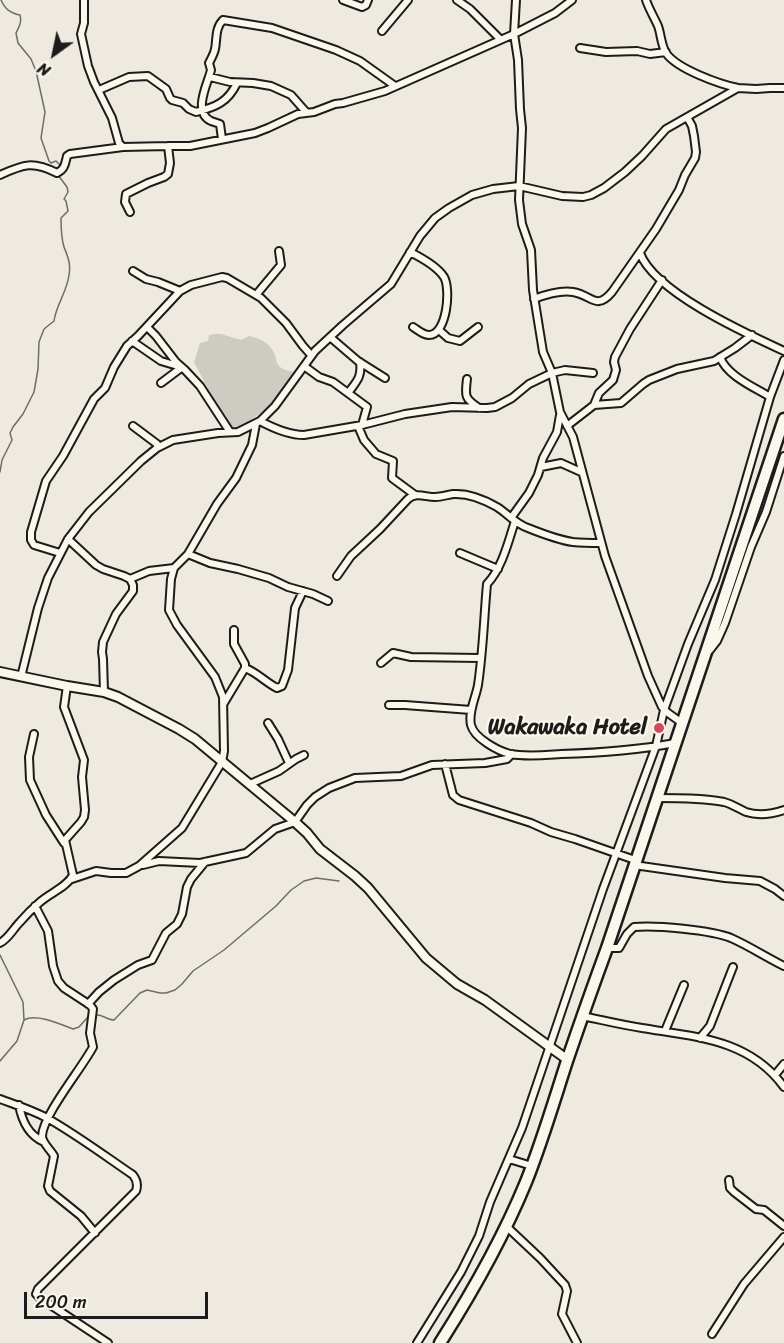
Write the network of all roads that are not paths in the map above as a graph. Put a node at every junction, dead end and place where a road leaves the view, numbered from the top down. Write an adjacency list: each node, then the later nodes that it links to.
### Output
1 (84, 0): 19 (street)
2 (343, 0): 3 (street)
3 (368, 0)
4 (408, 0): 9 (street)
5 (457, 0): 11 (street)
6 (516, 0): 10 (street)
7 (573, 0): 10 (street)
8 (646, 0): 13 (street)
9 (382, 31)
10 (514, 34): 11 (street); 27 (street)
11 (501, 39): 16 (street)
12 (580, 48): 13 (street)
13 (666, 52): 17 (street)
14 (210, 77): 15 (street); 16 (street); 20 (street)
15 (237, 83): 20 (street); 21 (street)
16 (395, 86): 21 (street)
17 (738, 88): 18 (street); 22 (street)
18 (784, 88)
19 (99, 90): 20 (street); 25 (street)
20 (203, 111): 23 (street)
21 (306, 112): 23 (street)
22 (687, 117): 27 (street); 31 (street)
23 (222, 139): 24 (street)
24 (168, 146): 25 (street); 28 (street)
25 (123, 147): 26 (street)
26 (0, 175)
27 (519, 186): 30 (street); 36 (street)
28 (130, 212)
29 (279, 251): 35 (street)
30 (410, 252): 40 (street); 42 (street)
31 (640, 253): 33 (street); 36 (street)
32 (133, 271): 34 (street)
33 (662, 280): 41 (street); 58 (street)
34 (180, 291): 35 (street); 37 (street)
35 (256, 295): 45 (street)
36 (534, 299): 51 (street)
37 (147, 327): 43 (street); 50 (street)
38 (413, 327): 40 (street)
39 (478, 327): 40 (street)
40 (439, 330)
41 (752, 335): 44 (street); 46 (street)
42 (330, 337): 45 (street); 48 (street)
43 (132, 341): 50 (street); 75 (street)
44 (784, 351)
45 (311, 355): 49 (street)
46 (720, 357): 57 (street); 58 (street)
47 (784, 360): 57 (street)
48 (360, 362): 53 (street); 56 (street)
49 (304, 366): 56 (street); 62 (street)
50 (181, 367): 55 (street); 66 (street)
51 (552, 373): 52 (street); 59 (street); 60 (street)
52 (593, 374)
53 (385, 378)
54 (467, 379): 59 (street)
55 (161, 383)
56 (348, 393): 63 (street)
57 (770, 396): 96 (street)
58 (594, 405): 65 (street)
59 (480, 408): 63 (street)
60 (560, 412): 65 (street); 69 (street)
61 (784, 419): 86 (highway)
62 (258, 422): 63 (street); 66 (street); 77 (street)
63 (360, 425): 71 (street)
64 (133, 426): 67 (street)
65 (567, 426): 70 (street)
66 (230, 432): 67 (street)
67 (156, 448): 73 (street)
68 (784, 456): 86 (street)
69 (541, 467): 70 (street); 72 (street)
70 (581, 472): 74 (street)
71 (416, 495): 72 (street); 80 (street)
72 (513, 520): 74 (street); 79 (street)
73 (68, 539): 75 (street); 81 (street)
74 (602, 543): 96 (street)
75 (60, 553): 90 (street)
76 (460, 553): 79 (street)
77 (188, 554): 78 (street); 82 (street)
78 (174, 568): 81 (street); 93 (street)
79 (498, 569): 85 (street)
80 (337, 576)
81 (130, 579): 92 (street)
82 (303, 591): 83 (street); 88 (street)
83 (328, 600)
84 (234, 630): 88 (street)
85 (480, 658): 87 (street); 95 (street)
86 (702, 660): 98 (highway)
87 (381, 663)
88 (245, 668): 93 (street)
89 (0, 672): 90 (street)
90 (21, 677): 91 (street)
91 (67, 686): 92 (street); 111 (street)
92 (104, 692): 104 (street)
93 (224, 703): 104 (street)
94 (389, 705): 95 (street)
95 (471, 710): 102 (street)
96 (664, 710): 98 (street); 101 (street)
97 (268, 723): 105 (street)
98 (682, 723): 100 (highway)
99 (34, 734): 111 (street)
100 (675, 743): 101 (street); 108 (highway)
101 (656, 746): 102 (street); 112 (street)
102 (512, 754): 106 (street)
103 (304, 755): 105 (street)
104 (222, 762): 107 (street); 115 (street)
105 (289, 763): 107 (street)
106 (445, 764): 110 (street); 112 (street)
107 (249, 784): 110 (street)
108 (656, 798): 109 (street); 114 (highway)
109 (784, 810)
110 (295, 822): 113 (street); 128 (street)
111 (65, 844): 116 (street)
112 (617, 854): 114 (street); 128 (street)
113 (206, 862): 115 (street); 124 (street)
114 (635, 863): 117 (street); 120 (highway)
115 (139, 867): 116 (street)
116 (72, 879): 118 (street)
117 (784, 896)
118 (35, 906): 119 (street); 124 (street)
119 (0, 942)
120 (607, 948): 121 (street); 125 (highway)
121 (784, 966)
122 (733, 967): 127 (street)
123 (684, 985): 126 (street)
124 (88, 1004): 135 (street)
125 (582, 1016): 126 (street); 129 (highway)
126 (665, 1031): 127 (street)
127 (700, 1038): 131 (street)
128 (549, 1046): 129 (street); 137 (street)
129 (568, 1060): 138 (highway)
130 (784, 1064): 131 (street)
131 (775, 1075): 132 (street)
132 (784, 1087)
133 (0, 1099): 134 (street)
134 (19, 1105): 135 (street); 136 (street)
135 (48, 1118): 136 (street); 142 (street)
136 (44, 1143): 142 (street)
137 (509, 1159): 138 (street); 146 (street)
138 (532, 1166): 140 (highway)
139 (729, 1180): 141 (street)
140 (506, 1226): 147 (highway); 148 (street)
141 (784, 1226)
142 (94, 1233): 145 (street)
143 (784, 1237): 144 (street)
144 (712, 1334)
145 (108, 1343)
146 (417, 1343)
147 (440, 1343)
148 (577, 1343)

